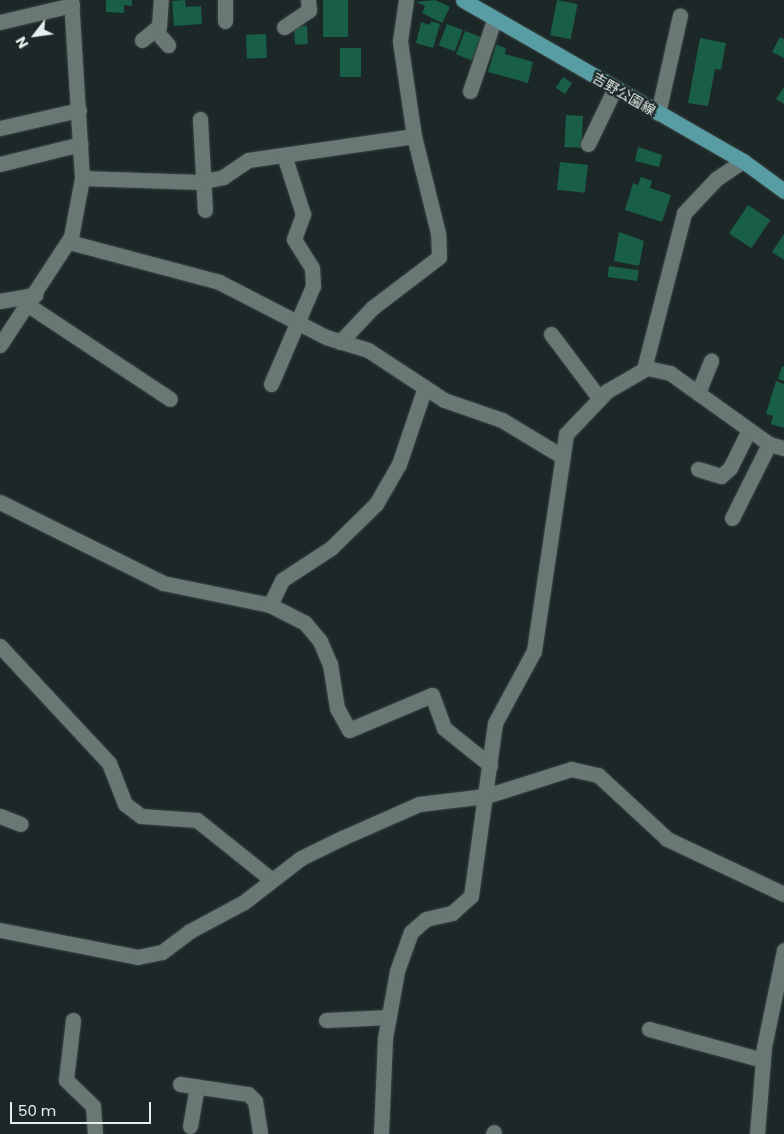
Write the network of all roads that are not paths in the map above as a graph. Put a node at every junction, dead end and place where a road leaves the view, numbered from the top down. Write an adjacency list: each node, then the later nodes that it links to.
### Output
1 (161, 0): 12 (street)
2 (225, 0): 9 (street)
3 (308, 0): 11 (street)
4 (406, 0): 21 (street)
5 (463, 0): 8 (main road, 吉野公園線)
6 (72, 2): 10 (street); 17 (street)
7 (680, 14): 18 (street)
8 (494, 20): 15 (main road, 吉野公園線); 16 (street)
9 (225, 21)
10 (0, 22)
11 (284, 27)
12 (155, 30): 13 (street); 14 (street)
13 (142, 40)
14 (168, 45)
15 (614, 88): 18 (main road, 吉野公園線); 23 (street)
16 (470, 91)
17 (79, 110): 20 (street); 22 (street)
18 (658, 113): 25 (main road, 吉野公園線)
19 (200, 119): 28 (street)
20 (0, 128)
21 (414, 136): 24 (street); 36 (street)
22 (80, 144): 26 (street); 27 (street)
23 (588, 144)
24 (284, 155): 28 (street); 34 (street)
25 (743, 161): 29 (main road, 吉野公園線); 39 (street)
26 (0, 164)
27 (82, 178): 28 (street); 31 (street)
28 (200, 182): 30 (street)
29 (784, 191)
30 (205, 210)
31 (69, 242): 32 (street); 34 (street)
32 (32, 300): 33 (street); 37 (street); 43 (street)
33 (0, 301)
34 (298, 323): 36 (street); 40 (street)
35 (551, 334): 44 (street)
36 (340, 342): 41 (street)
37 (0, 345)
38 (711, 360): 42 (street)
39 (644, 369): 42 (street); 44 (street)
40 (271, 384)
41 (425, 387): 48 (street); 52 (street)
42 (698, 393): 45 (street)
43 (170, 399)
44 (600, 399): 48 (street)
45 (749, 430): 46 (street); 49 (street)
46 (769, 444): 47 (street); 51 (street)
47 (784, 448)
48 (563, 458): 54 (street)
49 (698, 469)
50 (0, 502): 52 (street)
51 (732, 518)
52 (270, 605): 54 (street)
53 (0, 646): 58 (street)
54 (490, 765): 55 (street)
55 (486, 796): 58 (street); 59 (street); 62 (street)
56 (0, 816): 57 (street)
57 (21, 824)
58 (272, 880): 60 (street)
59 (784, 894)
60 (0, 930)
61 (784, 950): 66 (street)
62 (389, 1017): 64 (street); 72 (street)
63 (73, 1020): 70 (street)
64 (326, 1020)
65 (649, 1030): 66 (street)
66 (763, 1060): 73 (street)
67 (180, 1084): 68 (street)
68 (197, 1087): 69 (street); 71 (street)
69 (190, 1126)
70 (95, 1134)
71 (260, 1134)
72 (381, 1134)
73 (756, 1134)

